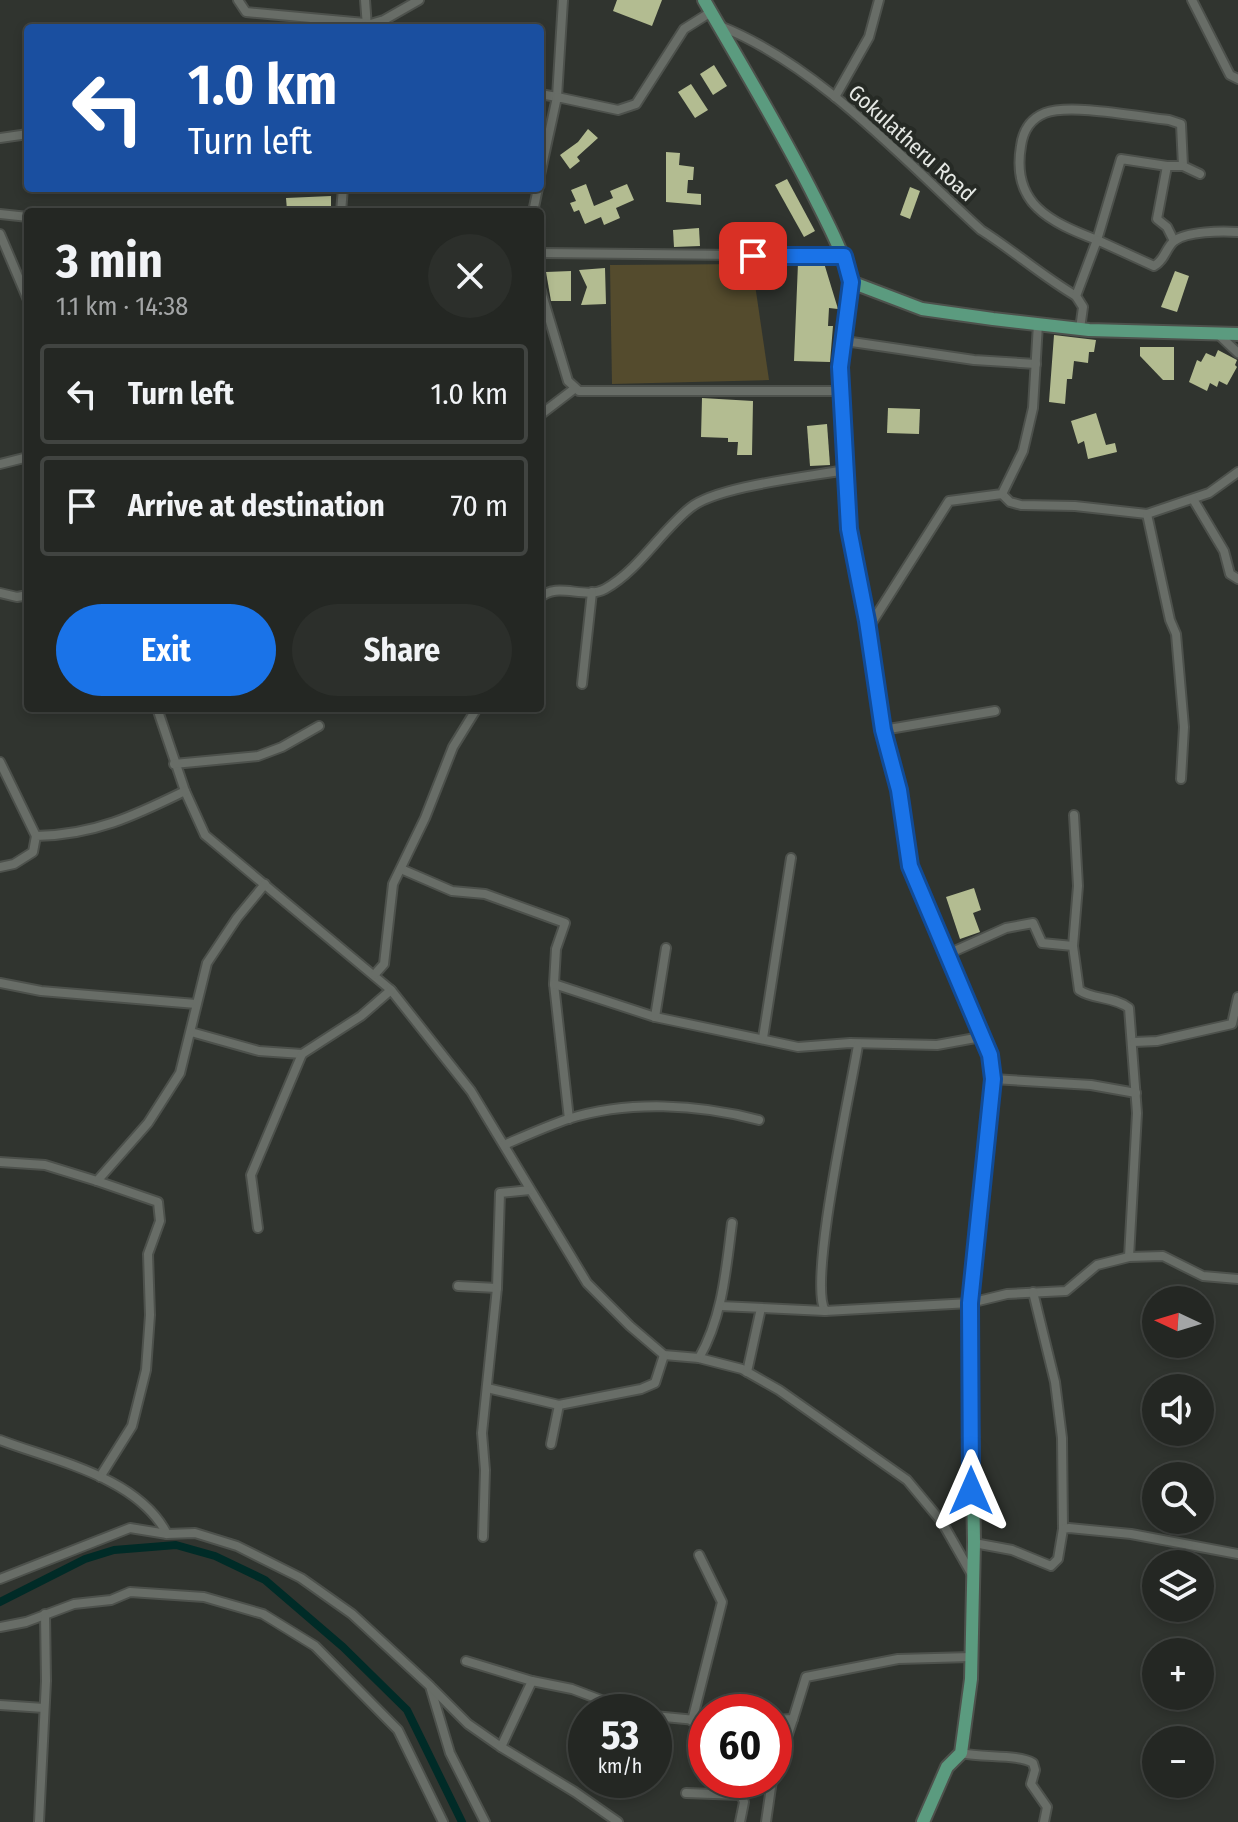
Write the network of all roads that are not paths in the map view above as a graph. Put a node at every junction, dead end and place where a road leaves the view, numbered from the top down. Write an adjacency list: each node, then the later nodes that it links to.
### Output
1 (238, 0): 8 (street)
2 (365, 0): 9 (street)
3 (419, 0): 10 (street)
4 (563, 0): 14 (street)
5 (879, 0): 15 (street)
6 (1192, 0): 12 (street)
7 (708, 6): 11 (main road); 14 (street)
8 (357, 24)
9 (366, 24)
10 (370, 24)
11 (719, 25): 15 (street, Gokulatheru Road); 29 (main road)
12 (1238, 79)
13 (544, 95): 14 (street)
14 (557, 97): 18 (street)
15 (835, 97): 32 (street, Gokulatheru Road)
16 (24, 135): 17 (street)
17 (0, 138)
18 (544, 157)
19 (1167, 166): 20 (street); 25 (street); 27 (street)
20 (1183, 166): 21 (street); 25 (street)
21 (1200, 174)
22 (0, 214): 23 (street)
23 (24, 217)
24 (1238, 232): 27 (street)
25 (1097, 240): 27 (street); 32 (street)
26 (1, 241): 31 (street)
27 (1174, 241)
28 (544, 253): 29 (street)
29 (844, 256): 30 (main road)
30 (851, 282): 34 (main road); 38 (main road)
31 (24, 291)
32 (1076, 296): 35 (street)
33 (544, 302): 41 (street)
34 (1038, 324): 35 (main road); 40 (street)
35 (1080, 329): 36 (main road)
36 (1216, 331): 37 (main road); 39 (street)
37 (1238, 334)
38 (845, 341): 40 (street); 42 (main road)
39 (1238, 353)
40 (1036, 364): 48 (street)
41 (574, 389): 42 (street); 43 (street)
42 (840, 391): 46 (main road)
43 (544, 412)
44 (24, 458): 45 (street)
45 (0, 464)
46 (845, 470): 52 (street); 56 (main road)
47 (1238, 472): 49 (street)
48 (1002, 494): 50 (street); 56 (street)
49 (1193, 499): 50 (street); 51 (street)
50 (1147, 514): 65 (street)
51 (1238, 579)
52 (592, 592): 54 (street); 57 (street)
53 (0, 593): 55 (street)
54 (544, 595)
55 (24, 596)
56 (868, 627): 62 (main road)
57 (582, 684)
58 (995, 711): 62 (street)
59 (158, 712): 64 (street)
60 (475, 712): 71 (street)
61 (319, 726): 64 (street)
62 (883, 730): 75 (main road)
63 (0, 762): 68 (street)
64 (174, 764): 66 (street)
65 (1181, 779)
66 (185, 791): 68 (street); 72 (street)
67 (1074, 815): 73 (street)
68 (36, 836): 70 (street)
69 (791, 858): 85 (street)
70 (0, 867)
71 (401, 869): 76 (street); 78 (street)
72 (265, 884): 76 (street); 81 (street)
73 (1073, 946): 75 (street); 86 (street)
74 (666, 948): 82 (street)
75 (948, 954): 84 (main road)
76 (375, 974): 79 (street)
77 (0, 983): 81 (street)
78 (554, 984): 82 (street); 91 (street)
79 (391, 990): 88 (street); 93 (street)
80 (1238, 997): 86 (street)
81 (196, 1004): 83 (street)
82 (655, 1017): 85 (street)
83 (191, 1032): 88 (street); 95 (street)
84 (981, 1037): 87 (street); 89 (main road)
85 (763, 1038): 87 (street)
86 (1134, 1042): 90 (street)
87 (858, 1045): 107 (street)
88 (302, 1054): 98 (street)
89 (993, 1079): 90 (street); 104 (main road)
90 (1136, 1093): 99 (street)
91 (569, 1119): 92 (street); 93 (street)
92 (759, 1120)
93 (504, 1145): 96 (street)
94 (0, 1162): 95 (street)
95 (97, 1181): 115 (street)
96 (530, 1190): 102 (street); 108 (street)
97 (732, 1223): 105 (street)
98 (258, 1228)
99 (1129, 1257): 100 (street); 103 (street)
100 (1238, 1279)
101 (458, 1286): 102 (street)
102 (497, 1288): 111 (street)
103 (1033, 1292): 104 (street); 116 (street)
104 (970, 1303): 107 (street); 119 (main road)
105 (720, 1306): 106 (street); 109 (street)
106 (761, 1308): 107 (street); 110 (street)
107 (825, 1311)
108 (664, 1355): 109 (street); 112 (street)
109 (699, 1358): 110 (street)
110 (747, 1372): 122 (street)
111 (487, 1388): 112 (street); 118 (street)
112 (559, 1405): 114 (street)
113 (0, 1440): 115 (street)
114 (551, 1444)
115 (100, 1477): 117 (street)
116 (1063, 1529): 119 (street); 120 (street)
117 (167, 1534): 123 (street); 129 (street)
118 (483, 1537)
119 (974, 1543): 122 (main road)
120 (1238, 1554)
121 (699, 1555): 131 (street)
122 (971, 1573): 126 (main road)
123 (0, 1579)
124 (45, 1614): 125 (street); 133 (street); 141 (street)
125 (0, 1627)
126 (971, 1657): 134 (street); 137 (main road)
127 (466, 1661): 128 (street)
128 (532, 1681): 130 (street); 136 (street)
129 (430, 1686): 136 (street); 142 (street)
130 (585, 1694)
131 (699, 1694)
132 (0, 1705): 133 (street)
133 (44, 1708): 140 (street)
134 (793, 1719): 135 (street)
135 (792, 1722)
136 (501, 1747): 143 (street)
137 (961, 1753): 146 (main road); 147 (street)
138 (686, 1793): 144 (street)
139 (770, 1798): 145 (street)
140 (39, 1822)
141 (443, 1822)
142 (485, 1822)
143 (618, 1822)
144 (740, 1822)
145 (766, 1822)
146 (923, 1822)
147 (1044, 1822)

